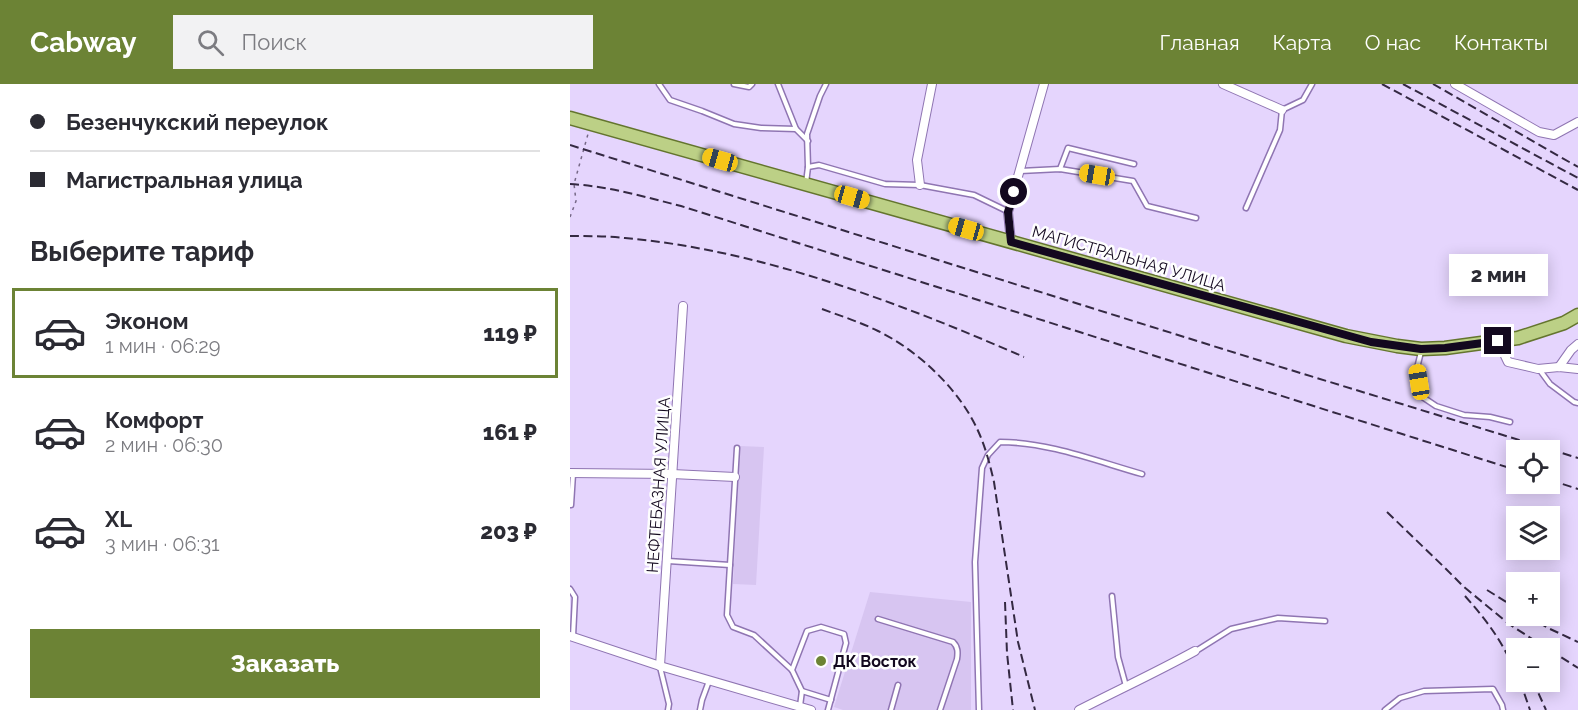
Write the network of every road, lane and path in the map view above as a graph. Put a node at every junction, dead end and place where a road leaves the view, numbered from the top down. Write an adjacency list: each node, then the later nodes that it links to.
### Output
1 (659, 84): 15 (lane)
2 (734, 84): 3 (lane)
3 (752, 84)
4 (778, 84): 15 (lane)
5 (826, 84): 16 (lane)
6 (932, 84): 22 (street)
7 (1044, 84): 20 (street)
8 (1223, 84): 11 (street)
9 (1312, 84): 11 (lane)
10 (1455, 84): 13 (street)
11 (1282, 110): 23 (lane)
12 (570, 118): 14 (main road, МАГИСТРАЛЬНАЯ УЛИЦА)
13 (1578, 122)
14 (591, 124): 21 (main road, МАГИСТРАЛЬНАЯ УЛИЦА); 25 (path)
15 (796, 129): 16 (lane)
16 (808, 141): 18 (lane)
17 (1134, 164): 19 (lane)
18 (808, 167): 21 (lane); 22 (lane)
19 (1060, 169): 20 (lane); 26 (lane)
20 (1020, 171): 24 (street)
21 (806, 184): 27 (main road, МАГИСТРАЛЬНАЯ УЛИЦА)
22 (920, 185): 24 (lane)
23 (1246, 208)
24 (1008, 212): 27 (street)
25 (570, 217)
26 (1196, 218)
27 (1011, 242): 32 (main road, МАГИСТРАЛЬНАЯ УЛИЦА)
28 (683, 306): 40 (street, НЕФТЕБАЗНАЯ УЛИЦА)
29 (1578, 315): 30 (main road, МАГИСТРАЛЬНАЯ УЛИЦА)
30 (1498, 341): 32 (main road, МАГИСТРАЛЬНАЯ УЛИЦА); 34 (street)
31 (1578, 344): 33 (street)
32 (1421, 349): 37 (lane)
33 (1559, 367): 34 (street); 35 (street)
34 (1538, 369): 36 (lane)
35 (1578, 369)
36 (1578, 403)
37 (1510, 422)
38 (737, 448): 42 (lane)
39 (572, 473): 40 (street); 43 (lane)
40 (672, 474): 42 (street); 44 (street, НЕФТЕБАЗНАЯ УЛИЦА)
41 (1142, 474): 66 (lane)
42 (735, 477): 45 (lane)
43 (570, 505)
44 (666, 561): 45 (lane); 52 (street, НЕФТЕБАЗНАЯ УЛИЦА)
45 (730, 565): 53 (lane)
46 (570, 589): 50 (lane)
47 (1112, 596): 56 (lane)
48 (878, 619): 65 (lane)
49 (1325, 621): 51 (lane)
50 (571, 636): 52 (street)
51 (1195, 651): 56 (street)
52 (660, 666): 54 (street); 60 (lane)
53 (792, 670): 57 (lane); 58 (lane)
54 (709, 680): 59 (street); 61 (lane)
55 (898, 685): 64 (lane)
56 (1126, 686): 67 (street)
57 (802, 691): 58 (lane); 59 (lane)
58 (831, 700): 63 (lane)
59 (800, 707): 62 (street)
60 (668, 710)
61 (700, 710)
62 (811, 710)
63 (828, 710)
64 (891, 710)
65 (940, 710)
66 (979, 710)
67 (1079, 710)
68 (1385, 710): 69 (lane)
69 (1503, 710)

